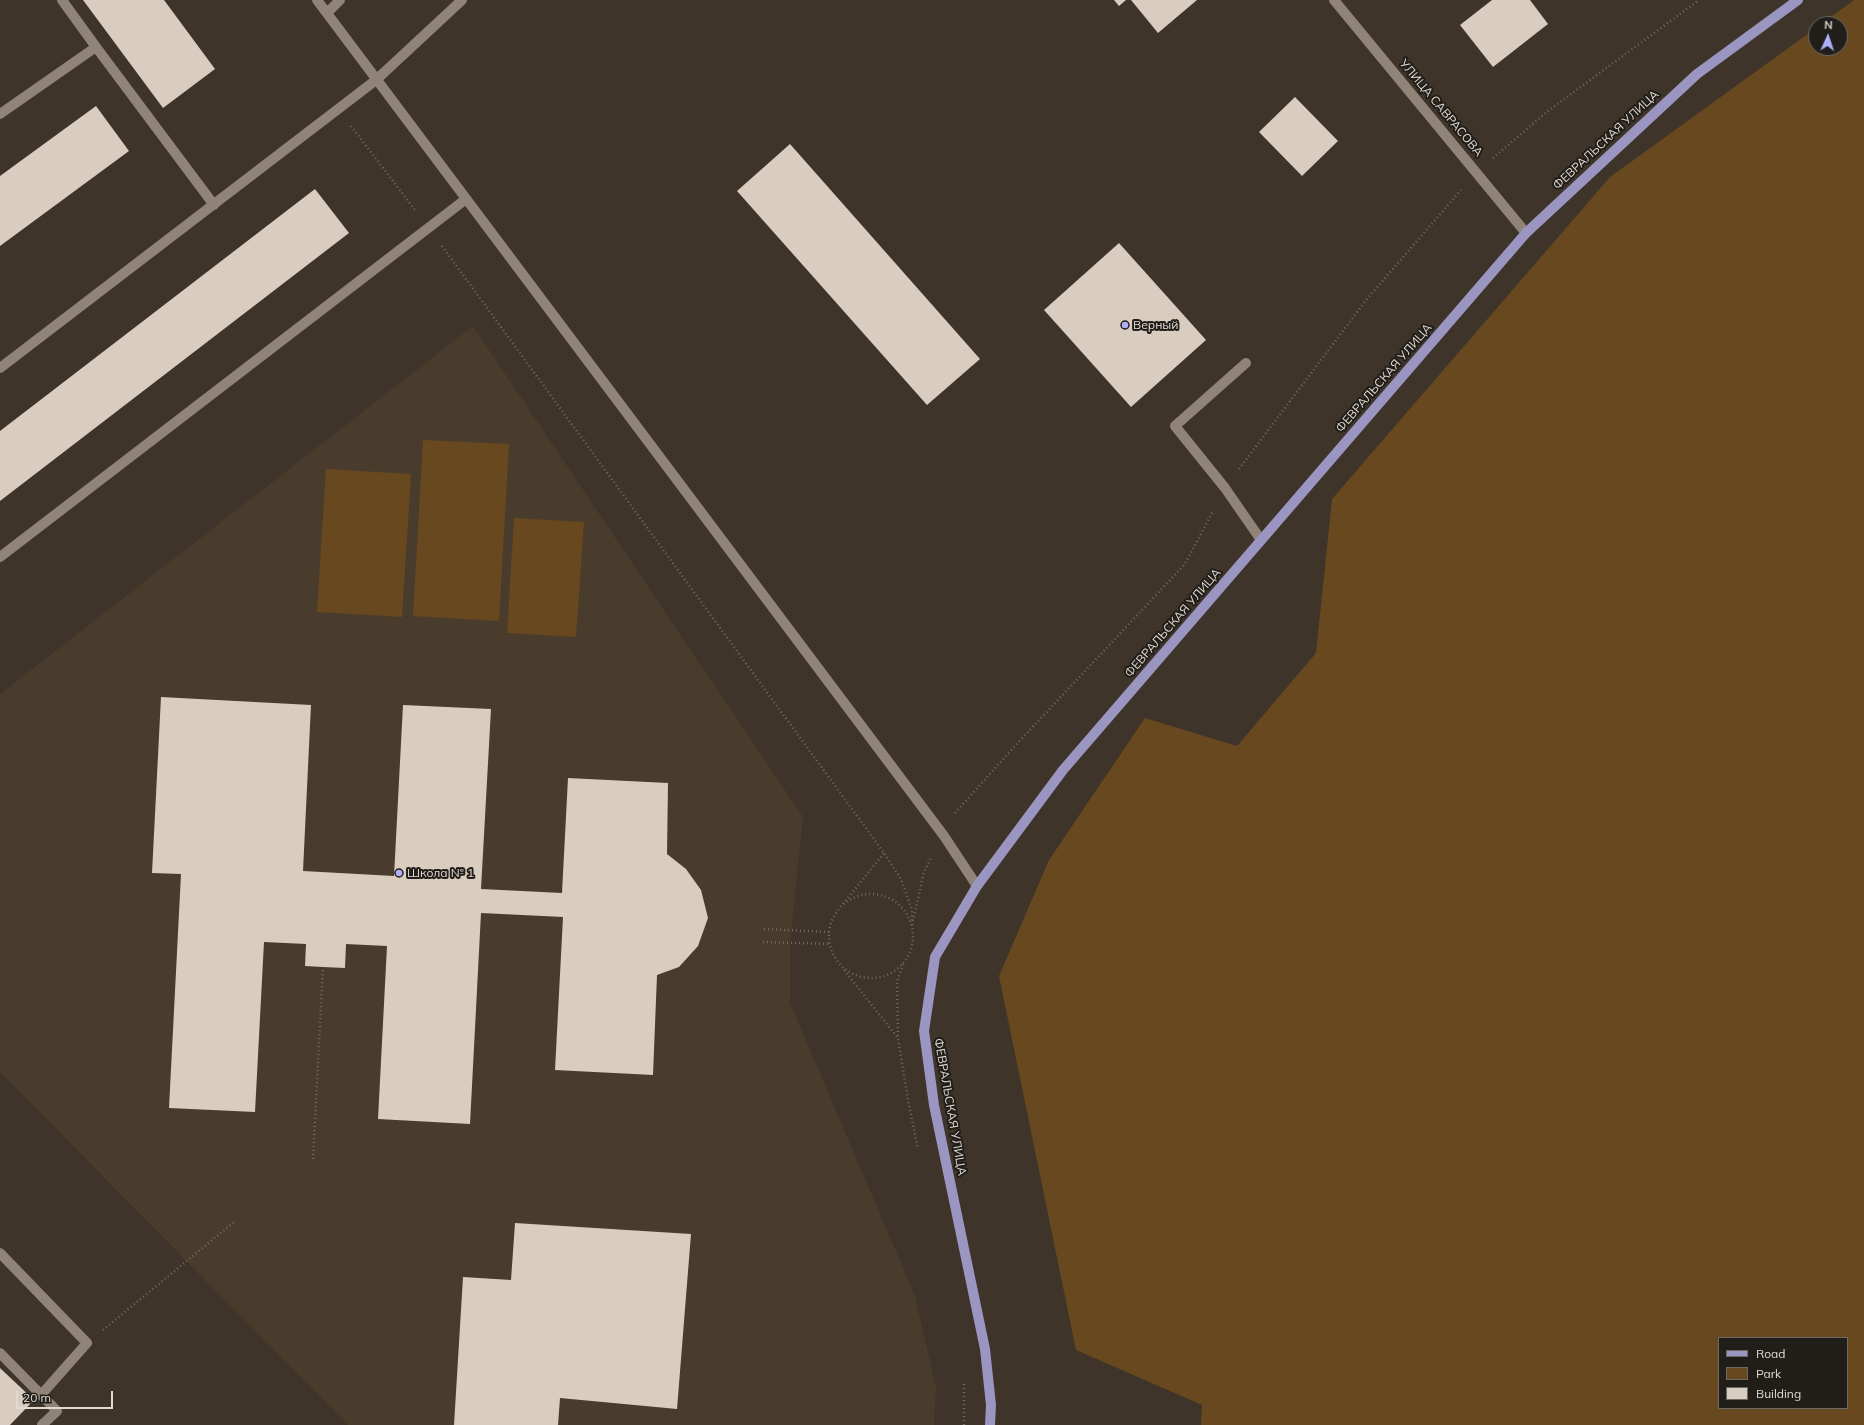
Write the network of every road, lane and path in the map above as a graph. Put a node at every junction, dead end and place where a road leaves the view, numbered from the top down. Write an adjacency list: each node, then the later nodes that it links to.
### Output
1 (62, 0): 9 (street)
2 (317, 0): 8 (street)
3 (340, 0): 8 (street)
4 (462, 0): 10 (street)
5 (1334, 0): 13 (street, УЛИЦА САВРАСОВА)
6 (1699, 0): 13 (path)
7 (1798, 0): 17 (main road, ФЕВРАЛЬСКАЯ УЛИЦА)
8 (327, 13): 10 (street)
9 (96, 47): 12 (street); 15 (street)
10 (376, 80): 11 (street); 14 (street)
11 (338, 109): 15 (street); 16 (path)
12 (0, 114)
13 (1478, 172): 17 (street, УЛИЦА САВРАСОВА); 20 (path)
14 (466, 199): 16 (street); 23 (street)
15 (214, 205): 19 (street)
16 (428, 228): 22 (street); 24 (path)
17 (1526, 233): 21 (main road, ФЕВРАЛЬСКАЯ УЛИЦА)
18 (1246, 363): 20 (street)
19 (0, 368)
20 (1225, 488): 21 (street); 23 (path)
21 (1262, 540): 25 (main road, ФЕВРАЛЬСКАЯ УЛИЦА)
22 (0, 557)
23 (944, 836): 25 (street); 27 (path)
24 (884, 853): 26 (path); 27 (path)
25 (977, 886): 42 (main road, ФЕВРАЛЬСКАЯ УЛИЦА)
26 (838, 909): 27 (path); 29 (path)
27 (912, 924): 32 (path)
28 (764, 929): 29 (path)
29 (829, 932): 31 (path)
30 (763, 942): 31 (path)
31 (830, 944): 33 (path)
32 (903, 964): 33 (path); 33 (path)
33 (841, 966)
34 (323, 967): 35 (path)
35 (313, 1159)
36 (234, 1222): 38 (path)
37 (0, 1253): 38 (street)
38 (87, 1343): 40 (street)
39 (0, 1353): 40 (street)
40 (41, 1394): 41 (street)
41 (42, 1425)
42 (990, 1425)

